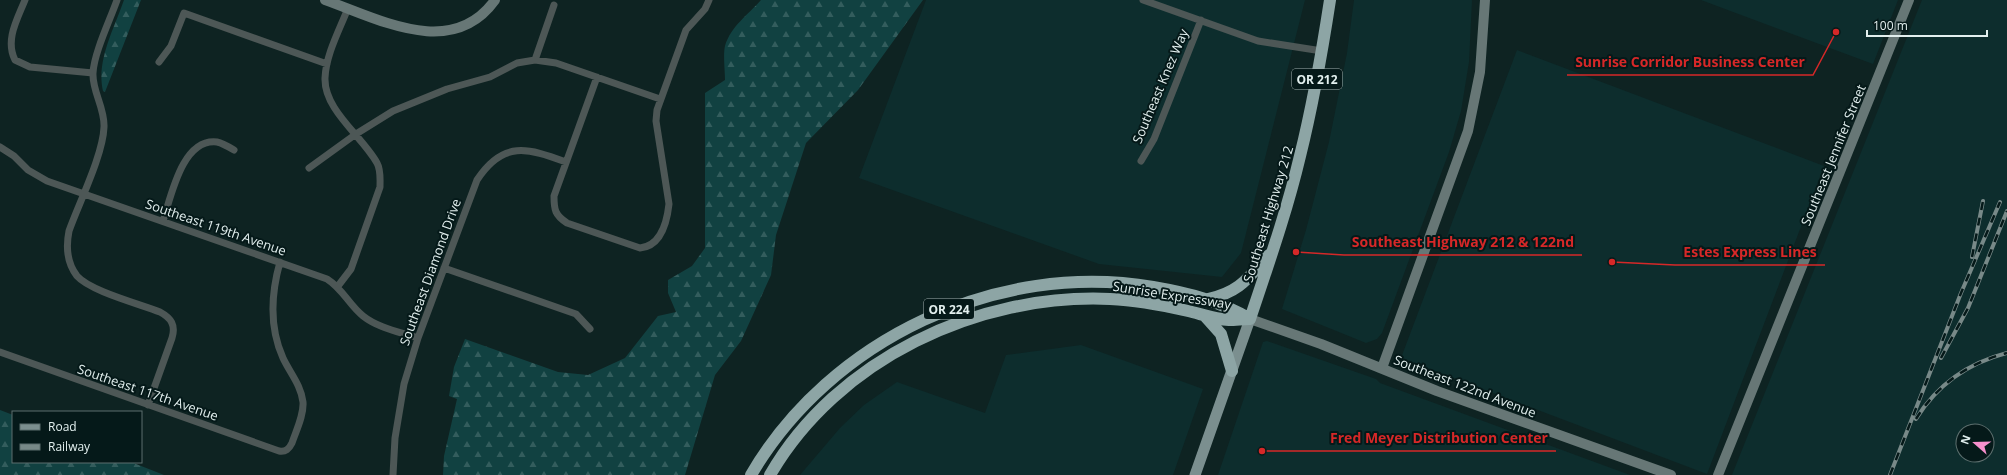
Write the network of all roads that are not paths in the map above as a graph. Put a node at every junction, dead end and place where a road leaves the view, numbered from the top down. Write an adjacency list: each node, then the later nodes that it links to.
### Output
1 (25, 0): 17 (street)
2 (118, 0): 17 (street)
3 (326, 0): 11 (main road)
4 (495, 0): 11 (main road)
5 (709, 0): 19 (street)
6 (1143, 0): 12 (street)
7 (1330, 0): 13 (highway, Southeast Highway 212 / OR 212)
8 (1485, 0): 38 (main road)
9 (1909, 0): 46 (main road, Southeast Jennifer Street)
10 (554, 5): 14 (street)
11 (348, 8): 16 (street)
12 (1200, 20): 13 (street); 23 (street, Southeast Knez Way)
13 (1322, 51): 28 (highway, Southeast Highway 212 / OR 212)
14 (535, 60): 18 (street); 20 (street)
15 (159, 62): 16 (street)
16 (327, 64): 20 (street)
17 (93, 73): 26 (street)
18 (597, 77): 19 (street); 24 (street)
19 (660, 99): 24 (street)
20 (356, 134): 25 (street); 31 (street)
21 (0, 147): 26 (street, Southeast 119th Avenue)
22 (234, 150): 27 (street)
23 (1141, 161)
24 (566, 162): 30 (street, Southeast Diamond Drive)
25 (310, 168)
26 (83, 193): 27 (street, Southeast 119th Avenue); 40 (street)
27 (163, 221): 29 (street, Southeast 119th Avenue)
28 (1272, 251): 32 (highway); 34 (highway, Southeast Highway 212 / OR 212)
29 (280, 262): 31 (street, Southeast 119th Avenue); 40 (street, Southeast 117th Avenue)
30 (444, 268): 35 (street); 36 (street, Southeast Diamond Drive)
31 (338, 286): 36 (street, Southeast 119th Avenue)
32 (1208, 299): 34 (highway, Sunrise Expressway / OR 224); 42 (highway, Sunrise Expressway / OR 224)
33 (1204, 315): 34 (highway, Sunrise Expressway / OR 224); 39 (highway); 43 (highway, Sunrise Expressway / OR 224)
34 (1250, 318): 38 (main road, Southeast 122nd Avenue); 39 (main road, Southeast Highway 212 / OR 212)
35 (590, 329)
36 (418, 338): 41 (street, Southeast Diamond Drive)
37 (0, 352): 40 (street, Southeast 117th Avenue)
38 (1382, 368): 45 (main road, Southeast 122nd Avenue)
39 (1232, 371): 44 (main road, Southeast Highway 212 / OR 212)
40 (148, 405)
41 (393, 475)
42 (751, 475)
43 (770, 475)
44 (1195, 475)
45 (1671, 475)
46 (1718, 475)

